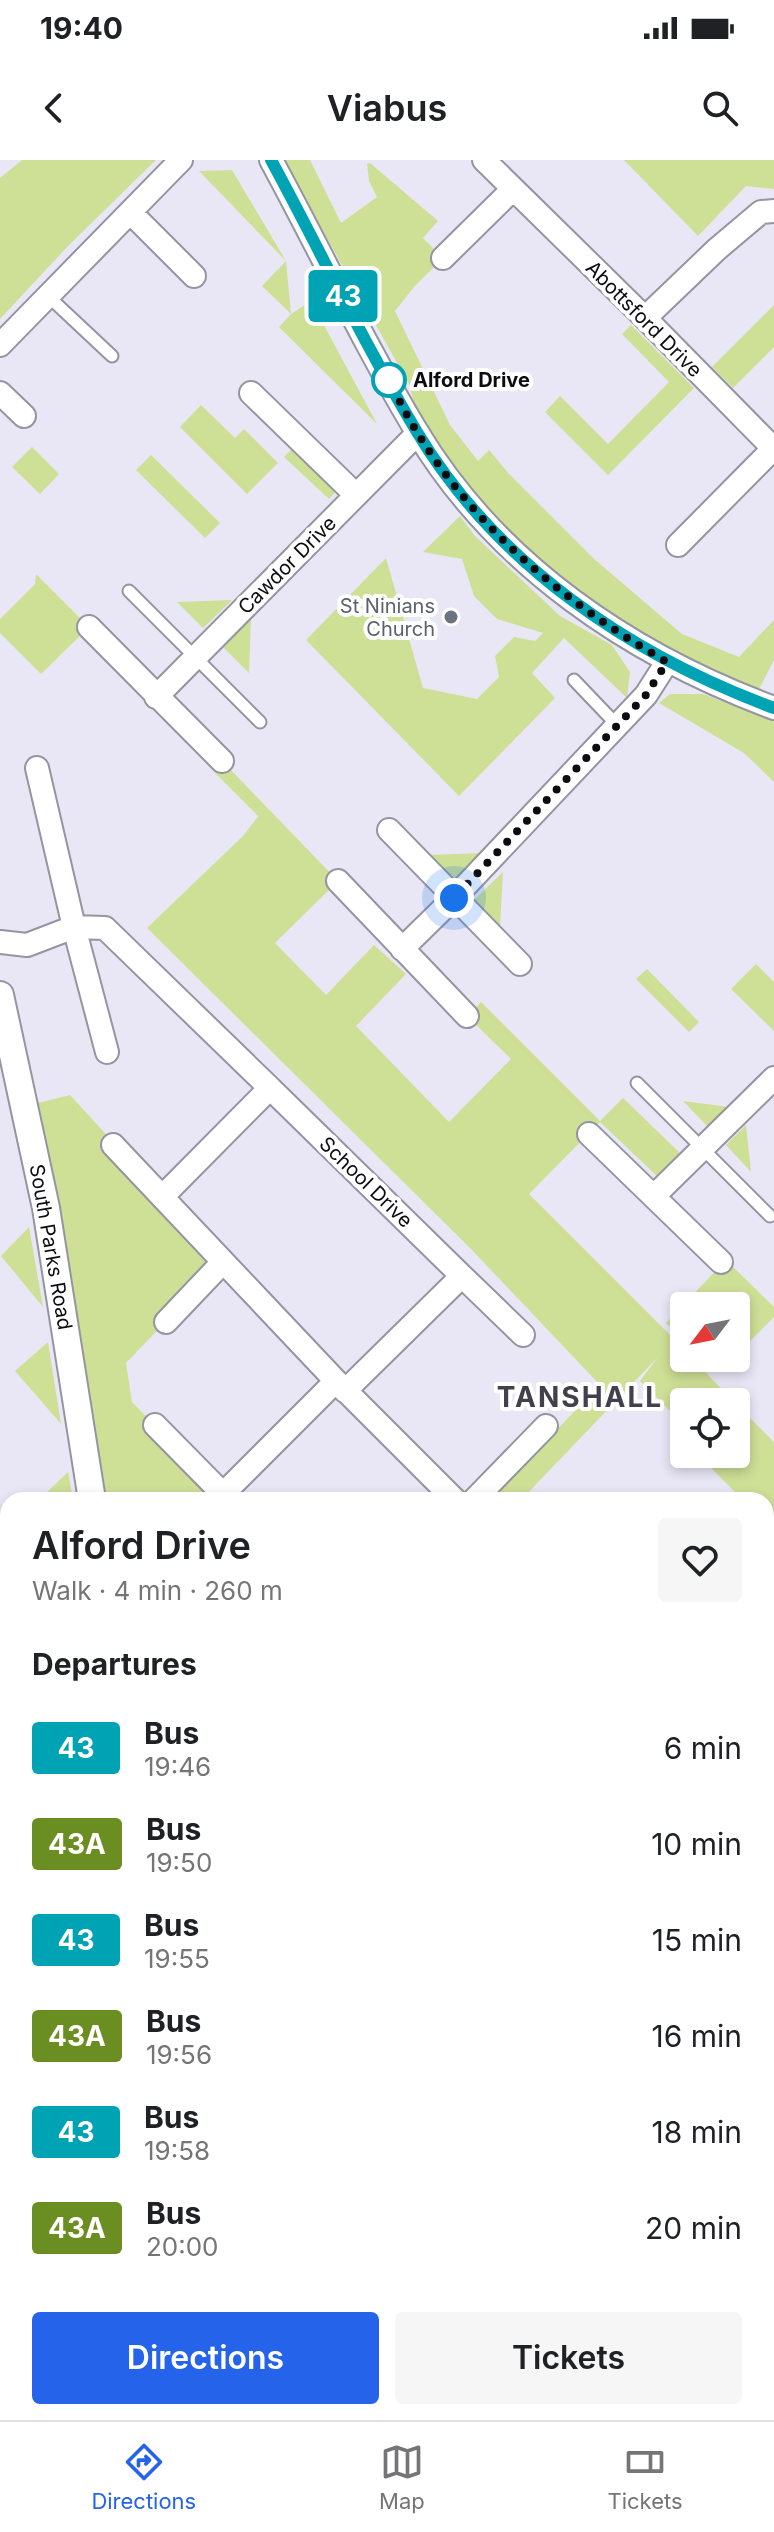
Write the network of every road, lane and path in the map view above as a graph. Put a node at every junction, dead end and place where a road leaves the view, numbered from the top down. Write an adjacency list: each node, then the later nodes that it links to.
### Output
1 (181, 160): 6 (street)
2 (271, 160): 16 (street)
3 (484, 160): 4 (street, Abottsford Drive)
4 (513, 189): 7 (street); 10 (street, Abottsford Drive)
5 (774, 211): 10 (street)
6 (130, 212): 8 (street); 9 (street)
7 (443, 258)
8 (194, 276)
9 (48, 296): 11 (street); 12 (lane)
10 (645, 318): 17 (street, Abottsford Drive)
11 (0, 345)
12 (112, 356)
13 (0, 393): 15 (street)
14 (251, 393): 18 (street)
15 (24, 416)
16 (418, 433): 18 (street, Cawdor Drive); 23 (street)
17 (774, 449): 19 (street)
18 (356, 495): 22 (street, Cawdor Drive)
19 (678, 545)
20 (129, 591): 22 (lane)
21 (89, 627): 25 (street)
22 (195, 657): 25 (street, Cawdor Drive); 27 (lane)
23 (667, 662): 26 (street); 28 (street)
24 (574, 680): 28 (lane)
25 (156, 697): 29 (street)
26 (774, 708)
27 (260, 722)
28 (617, 725): 33 (street)
29 (222, 761)
30 (37, 768): 34 (street)
31 (389, 830): 33 (street)
32 (338, 881): 36 (street)
33 (454, 898): 36 (street); 37 (street)
34 (74, 927): 35 (street); 40 (street); 43 (street, School Drive)
35 (0, 942)
36 (402, 949): 39 (street)
37 (520, 964)
38 (0, 995): 58 (street, South Parks Road)
39 (467, 1016)
40 (107, 1052)
41 (774, 1078): 46 (street)
42 (637, 1083): 46 (lane)
43 (270, 1088): 48 (street); 52 (street, School Drive)
44 (589, 1134): 47 (street)
45 (113, 1145): 48 (street)
46 (702, 1148): 47 (street); 49 (lane)
47 (654, 1196): 51 (street)
48 (162, 1197): 50 (street)
49 (770, 1216)
50 (223, 1262): 53 (street); 55 (street)
51 (721, 1262)
52 (462, 1276): 54 (street, School Drive); 55 (street)
53 (166, 1322)
54 (523, 1335)
55 (340, 1386): 60 (street); 61 (street)
56 (155, 1425): 59 (street)
57 (546, 1426): 62 (street)
58 (91, 1492)
59 (216, 1492)
60 (226, 1492)
61 (447, 1492)
62 (482, 1492)

